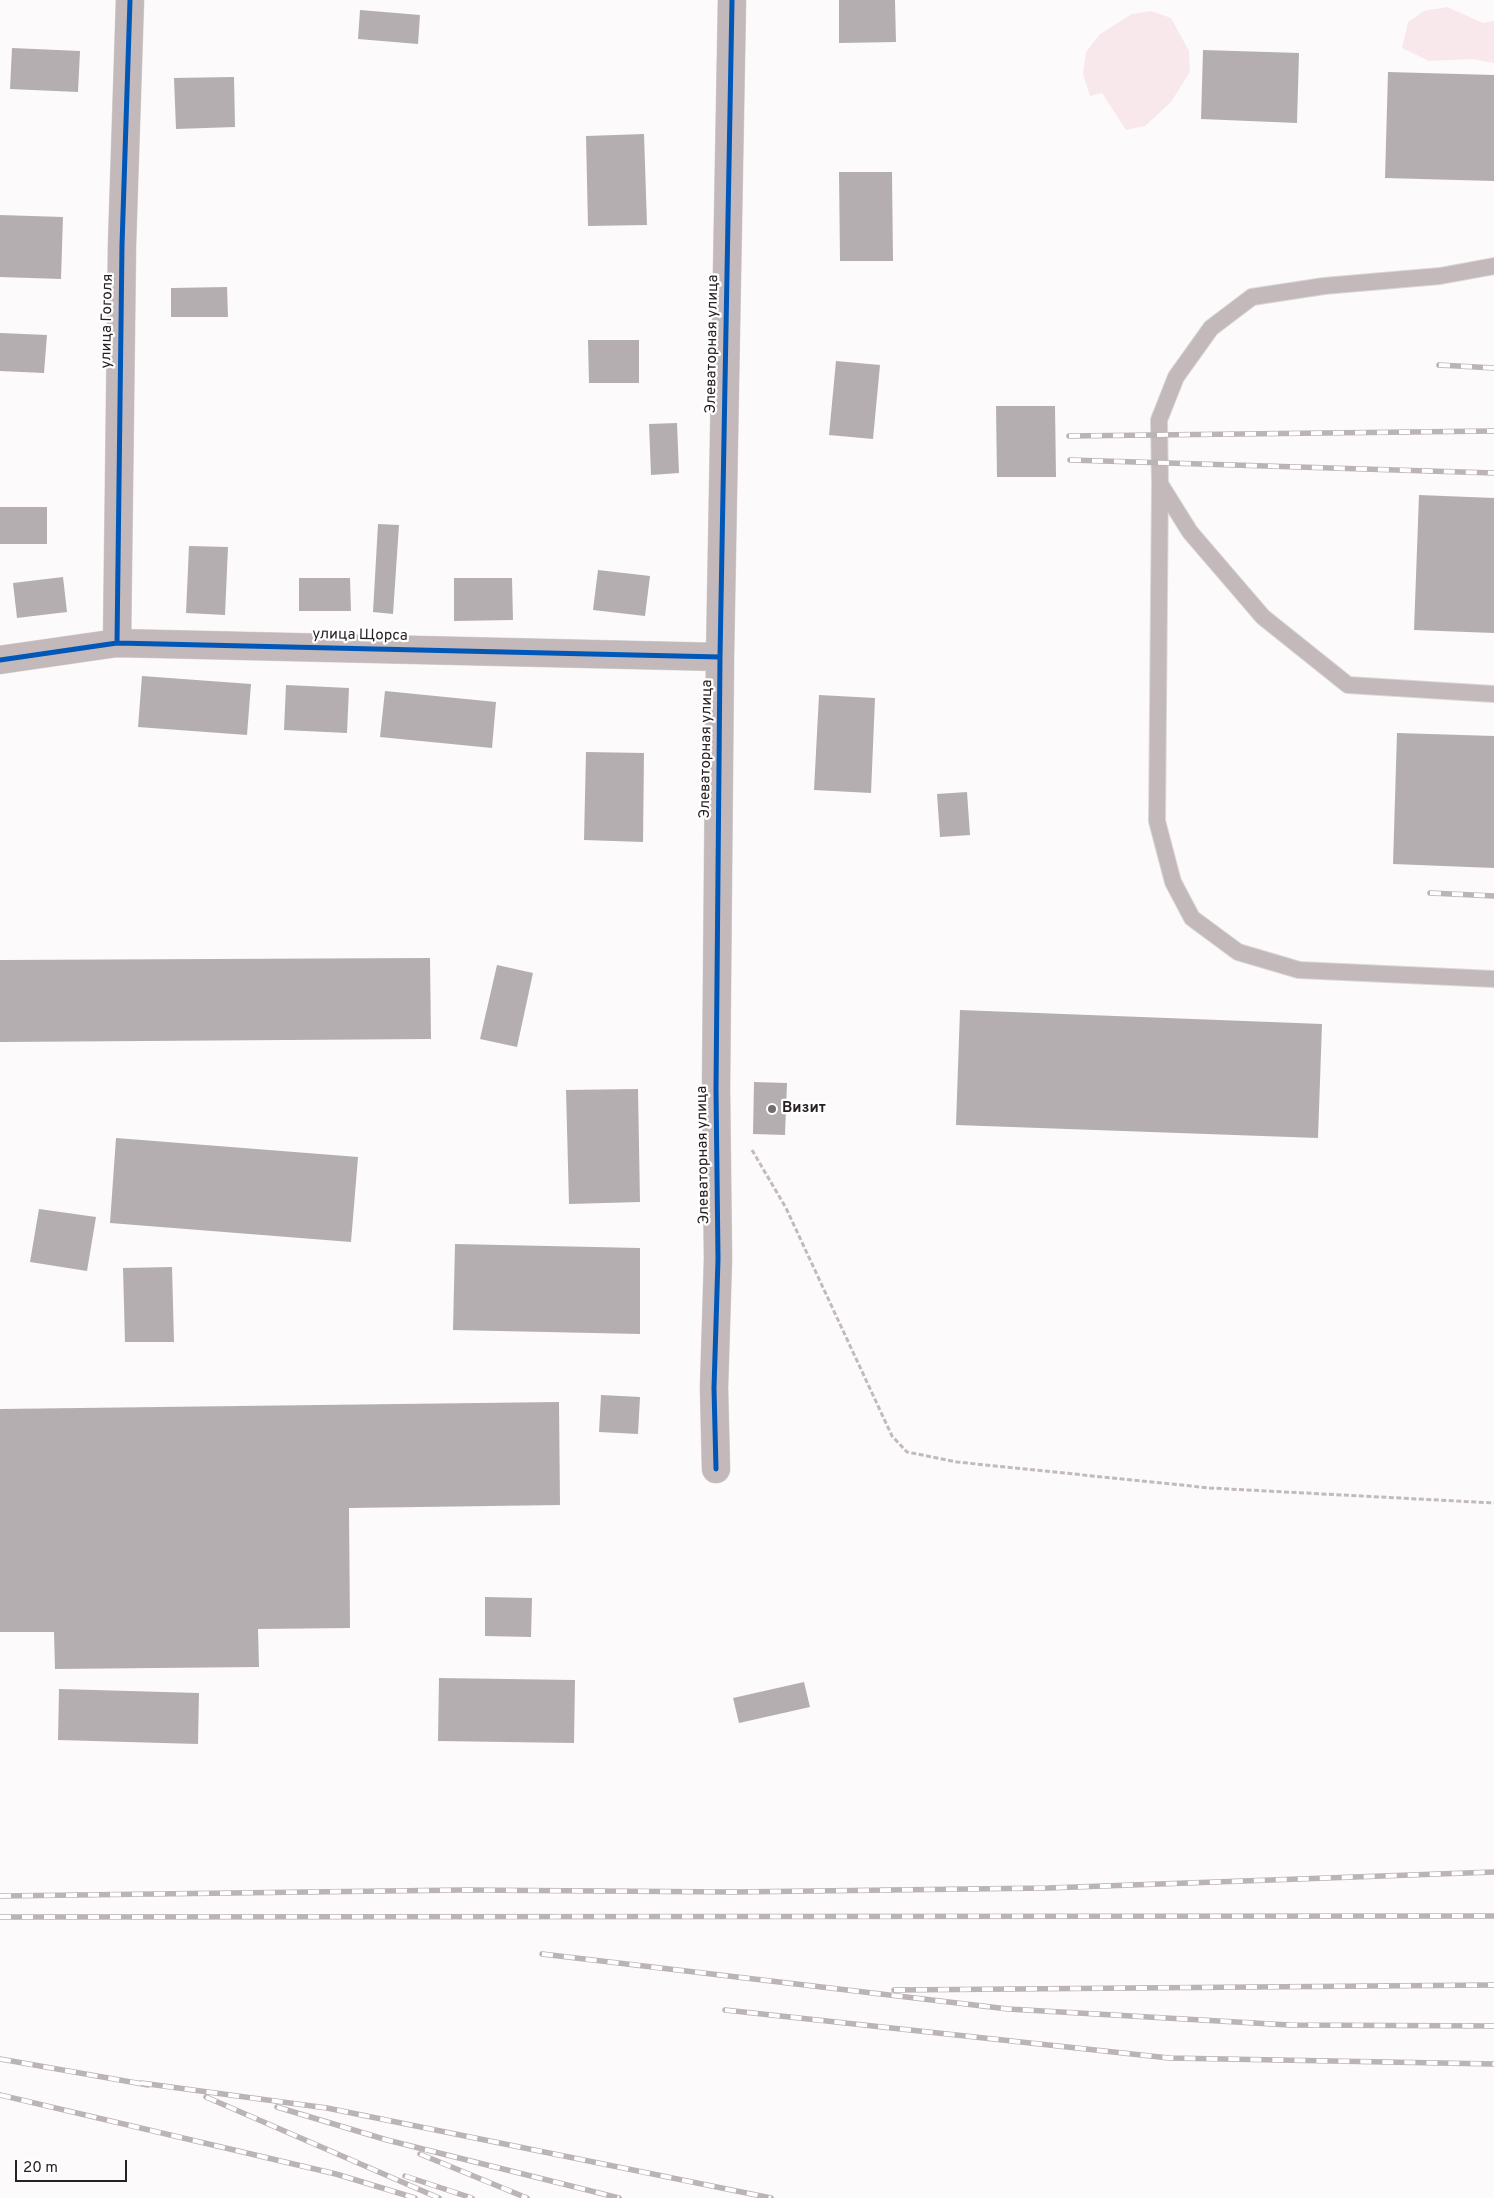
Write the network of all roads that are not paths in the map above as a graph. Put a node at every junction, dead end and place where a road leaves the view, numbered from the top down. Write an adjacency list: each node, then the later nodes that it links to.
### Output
1 (130, 0): 5 (street, улица Гоголя)
2 (732, 0): 6 (street, Элеваторная улица)
3 (1494, 266): 4 (lane)
4 (1160, 484): 8 (lane); 9 (lane)
5 (117, 643): 6 (street, улица Щорса); 7 (street, улица Щорса)
6 (720, 657): 10 (street, Элеваторная улица)
7 (0, 660)
8 (1494, 694)
9 (1494, 979)
10 (716, 1469)

